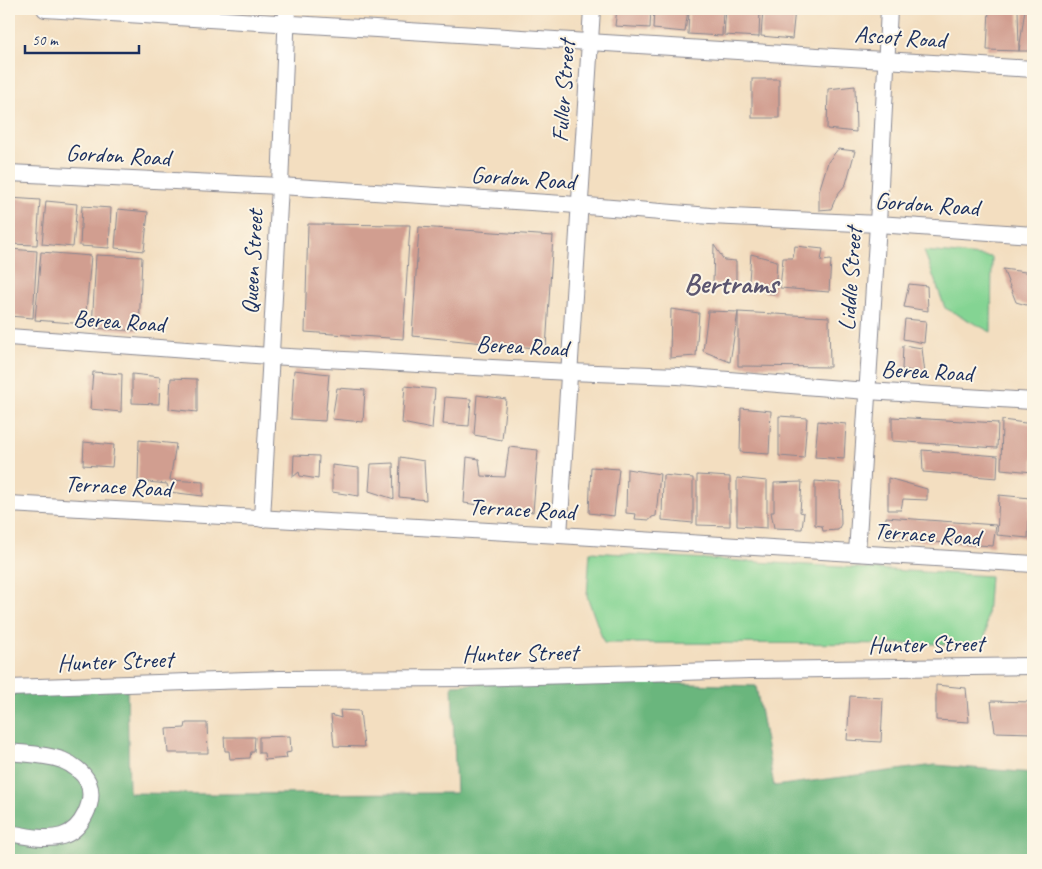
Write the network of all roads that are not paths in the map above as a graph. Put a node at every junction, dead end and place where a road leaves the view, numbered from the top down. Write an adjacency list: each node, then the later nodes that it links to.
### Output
1 (45, 9): 4 (street, Ascot Road)
2 (592, 9): 5 (street, Fuller Street)
3 (889, 9): 6 (street, Liddle Street)
4 (286, 16): 5 (street, Ascot Road); 9 (street, Queen Street)
5 (590, 41): 6 (street, Ascot Road); 10 (street, Fuller Street)
6 (886, 60): 7 (street, Ascot Road); 11 (street, Liddle Street)
7 (1033, 69)
8 (9, 173): 9 (street, Gordon Road)
9 (280, 186): 10 (street, Gordon Road); 14 (street, Queen Street)
10 (579, 205): 11 (street, Gordon Road); 15 (street, Fuller Street)
11 (878, 224): 12 (street, Gordon Road); 16 (street, Liddle Street)
12 (1033, 235)
13 (9, 337): 14 (street, Berea Road)
14 (270, 356): 15 (street, Berea Road); 19 (street, Queen Street)
15 (568, 372): 16 (street, Berea Road); 20 (street, Fuller Street)
16 (867, 391): 17 (street, Berea Road); 21 (street, Liddle Street)
17 (1033, 401)
18 (9, 504): 19 (street, Terrace Road)
19 (262, 518): 20 (street, Terrace Road)
20 (559, 535): 21 (street, Terrace Road)
21 (857, 553): 22 (street, Terrace Road)
22 (1033, 564)
23 (1033, 666): 24 (street, Hunter Street)
24 (9, 688)
25 (9, 752): 26 (street)
26 (9, 833)

